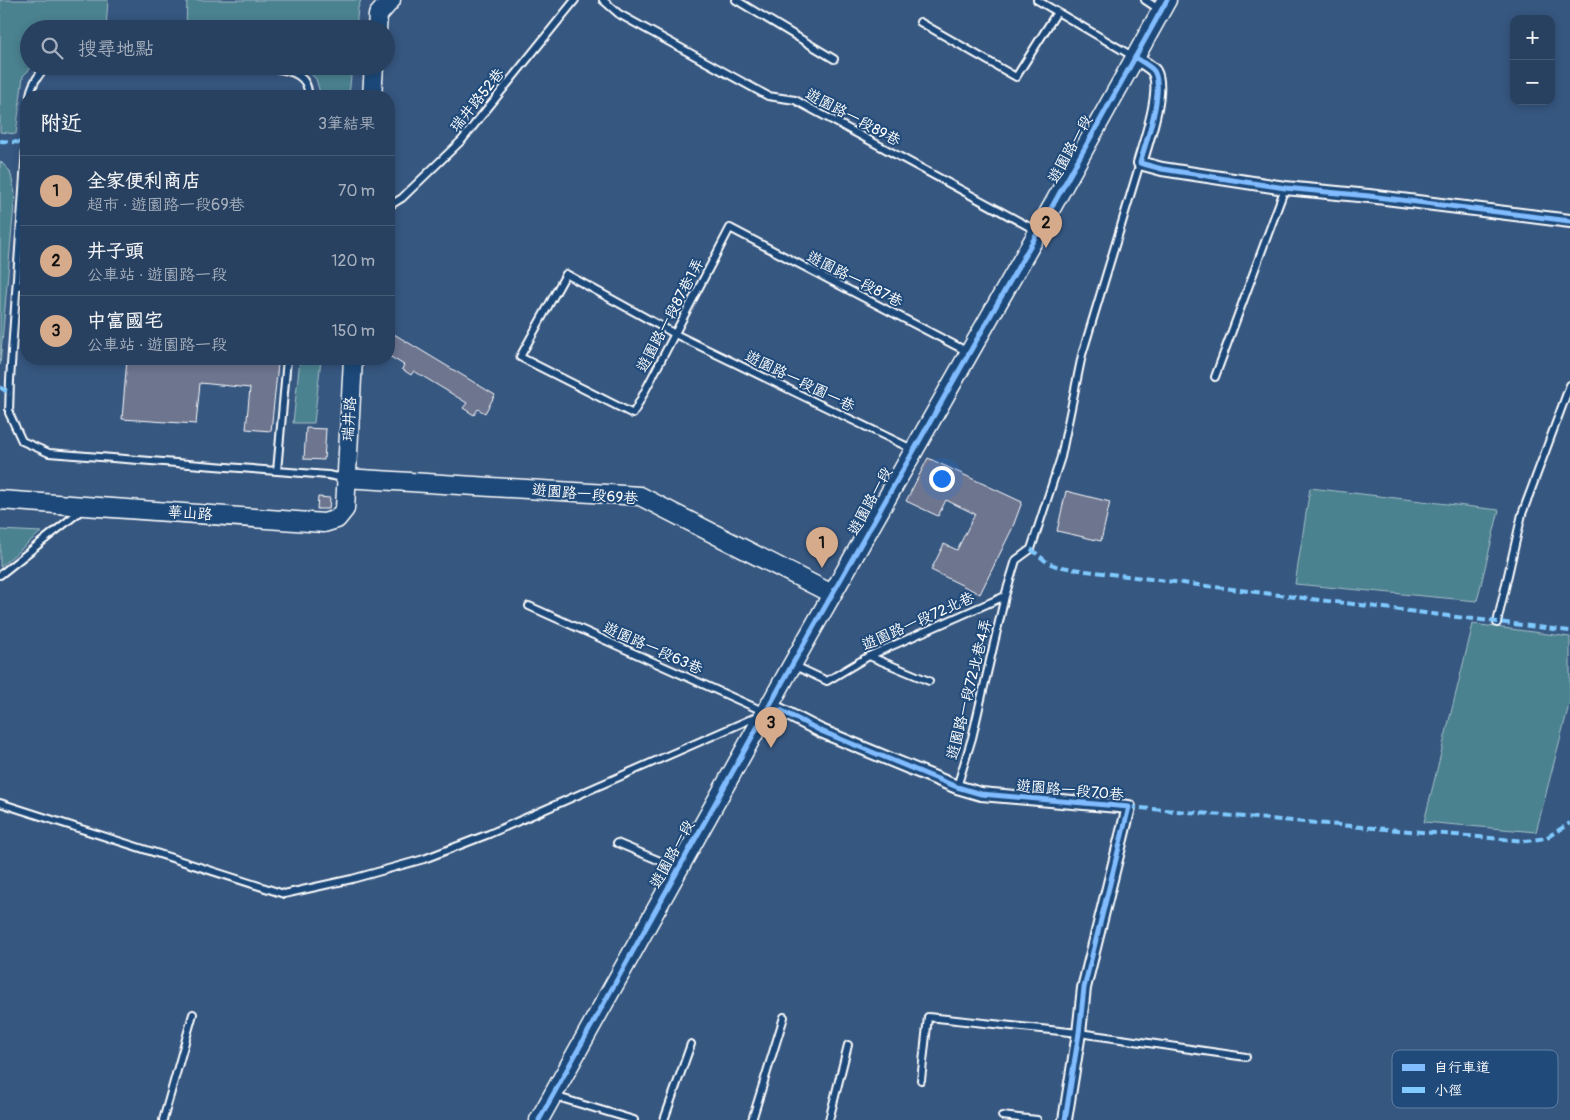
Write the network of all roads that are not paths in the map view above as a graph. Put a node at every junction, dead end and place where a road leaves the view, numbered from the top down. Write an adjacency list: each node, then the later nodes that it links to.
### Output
1 (391, 0): 9 (street)
2 (575, 0): 21 (lane, 瑞井路52巷)
3 (603, 0): 24 (lane, 遊園路一段89巷)
4 (736, 0): 12 (lane)
5 (1037, 0): 8 (lane)
6 (1145, 0): 7 (lane)
7 (1164, 5): 11 (street, 遊園路一段)
8 (1057, 12): 10 (lane); 11 (lane)
9 (378, 20)
10 (920, 22)
11 (1135, 57): 19 (street); 24 (street, 遊園路一段)
12 (834, 59)
13 (38, 75): 16 (lane)
14 (300, 75): 17 (lane)
15 (373, 75): 18 (street)
16 (31, 90)
17 (308, 90)
18 (372, 90)
19 (1140, 163): 20 (street); 42 (lane)
20 (1285, 188): 22 (street); 32 (lane)
21 (395, 202)
22 (1570, 221)
23 (730, 228): 28 (lane, 遊園路一段87巷1弄); 29 (lane, 遊園路一段87巷)
24 (1038, 232): 29 (street, 遊園路一段)
25 (20, 239): 26 (lane)
26 (17, 285): 27 (lane); 36 (lane)
27 (20, 285)
28 (675, 334): 34 (lane, 遊園路一段87巷1弄); 34 (lane, 遊園路一段園一巷); 35 (lane, 遊園路一段園一巷)
29 (969, 352): 35 (street, 遊園路一段)
30 (286, 365): 36 (lane)
31 (353, 365): 37 (street, 瑞井路)
32 (1215, 377)
33 (1570, 384): 44 (lane)
34 (633, 414)
35 (913, 450): 41 (street, 遊園路一段)
36 (277, 471): 37 (lane)
37 (345, 478): 39 (street, 華山路); 41 (street, 遊園路一段69巷)
38 (0, 500): 39 (street, 華山路)
39 (87, 506): 40 (lane)
40 (0, 576)
41 (832, 594): 46 (street, 遊園路一段)
42 (1005, 596): 45 (lane, 遊園路一段72北巷); 49 (lane, 遊園路一段72北巷4弄)
43 (529, 606): 48 (lane, 遊園路一段63巷)
44 (1497, 623)
45 (869, 656): 46 (lane, 遊園路一段72北巷); 47 (lane)
46 (792, 665): 48 (street, 遊園路一段)
47 (929, 681)
48 (766, 712): 49 (street, 遊園路一段70巷); 50 (lane); 52 (street, 遊園路一段)
49 (957, 787): 55 (street, 遊園路一段70巷)
50 (0, 803)
51 (618, 843): 52 (lane)
52 (678, 869): 60 (street, 遊園路一段)
53 (193, 1014): 62 (lane)
54 (784, 1017): 66 (lane)
55 (1079, 1033): 58 (lane); 59 (lane); 69 (street, 遊園路一段70巷)
56 (691, 1044): 65 (lane)
57 (848, 1045): 67 (lane)
58 (1246, 1057)
59 (921, 1080)
60 (554, 1096): 63 (street, 遊園路一段); 64 (lane)
61 (1002, 1116): 68 (lane)
62 (163, 1120)
63 (539, 1120)
64 (634, 1120)
65 (664, 1120)
66 (752, 1120)
67 (829, 1120)
68 (1038, 1120)
69 (1065, 1120)

